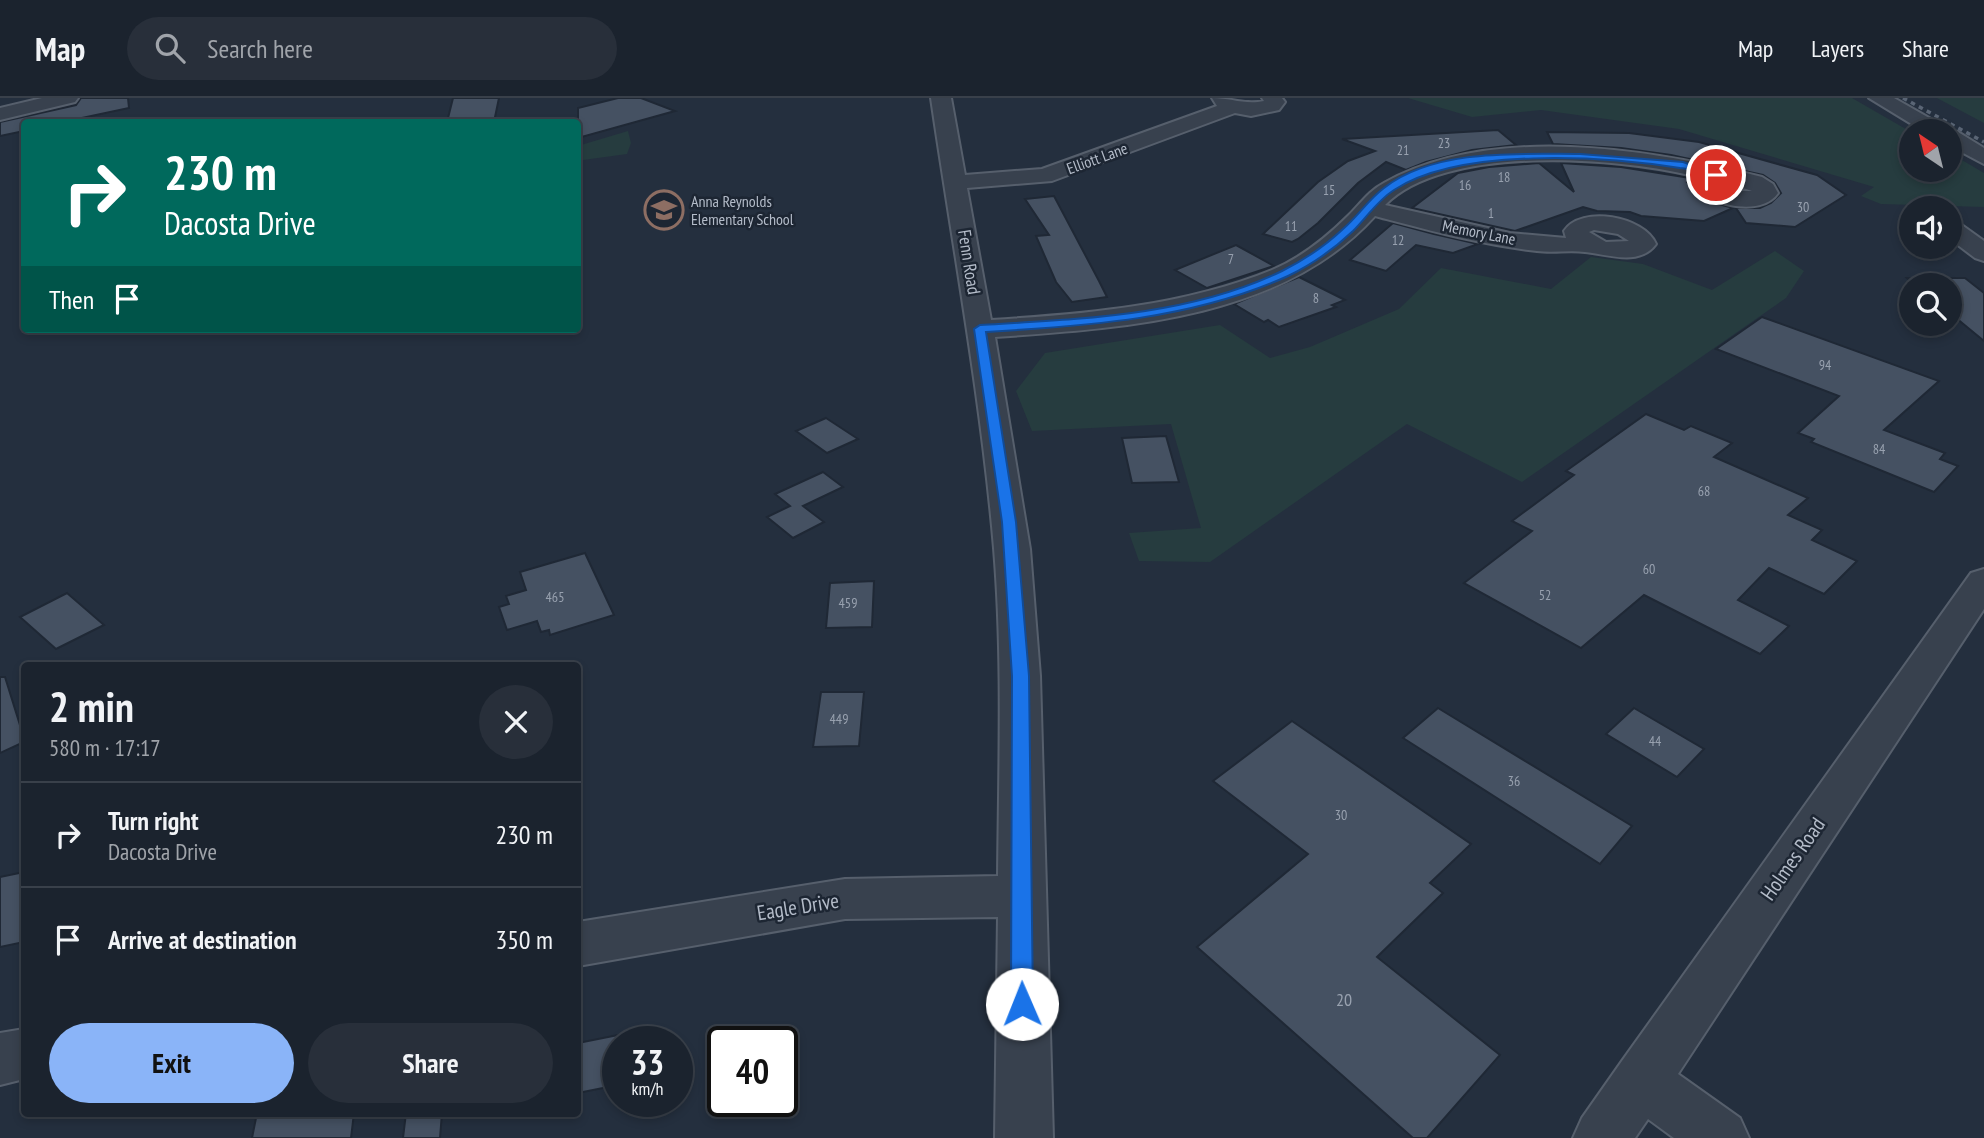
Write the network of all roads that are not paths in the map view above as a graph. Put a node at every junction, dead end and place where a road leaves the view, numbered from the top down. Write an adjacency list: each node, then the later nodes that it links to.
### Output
1 (68, 98): 6 (street)
2 (942, 98): 11 (street, Fenn Road)
3 (1272, 98): 5 (street, Elliott Lane)
4 (1879, 98): 7 (street)
5 (1227, 102): 11 (street, Elliott Lane)
6 (0, 114)
7 (1917, 119)
8 (1962, 144): 9 (street)
9 (1984, 157)
10 (1716, 175): 12 (street)
11 (956, 182): 16 (street, Fenn Road)
12 (1370, 208): 14 (street, Memory Lane); 16 (street)
13 (1962, 237): 15 (street)
14 (1590, 244)
15 (1984, 253)
16 (980, 329): 18 (street, Fenn Road)
17 (1984, 581): 22 (street, Holmes Road)
18 (1020, 896): 19 (street, Eagle Drive); 23 (street, Fenn Road)
19 (581, 943)
20 (21, 1055): 21 (street)
21 (0, 1059)
22 (1641, 1080): 24 (street, Holmes Road); 25 (street)
23 (1024, 1138)
24 (1602, 1138)
25 (1720, 1138)

